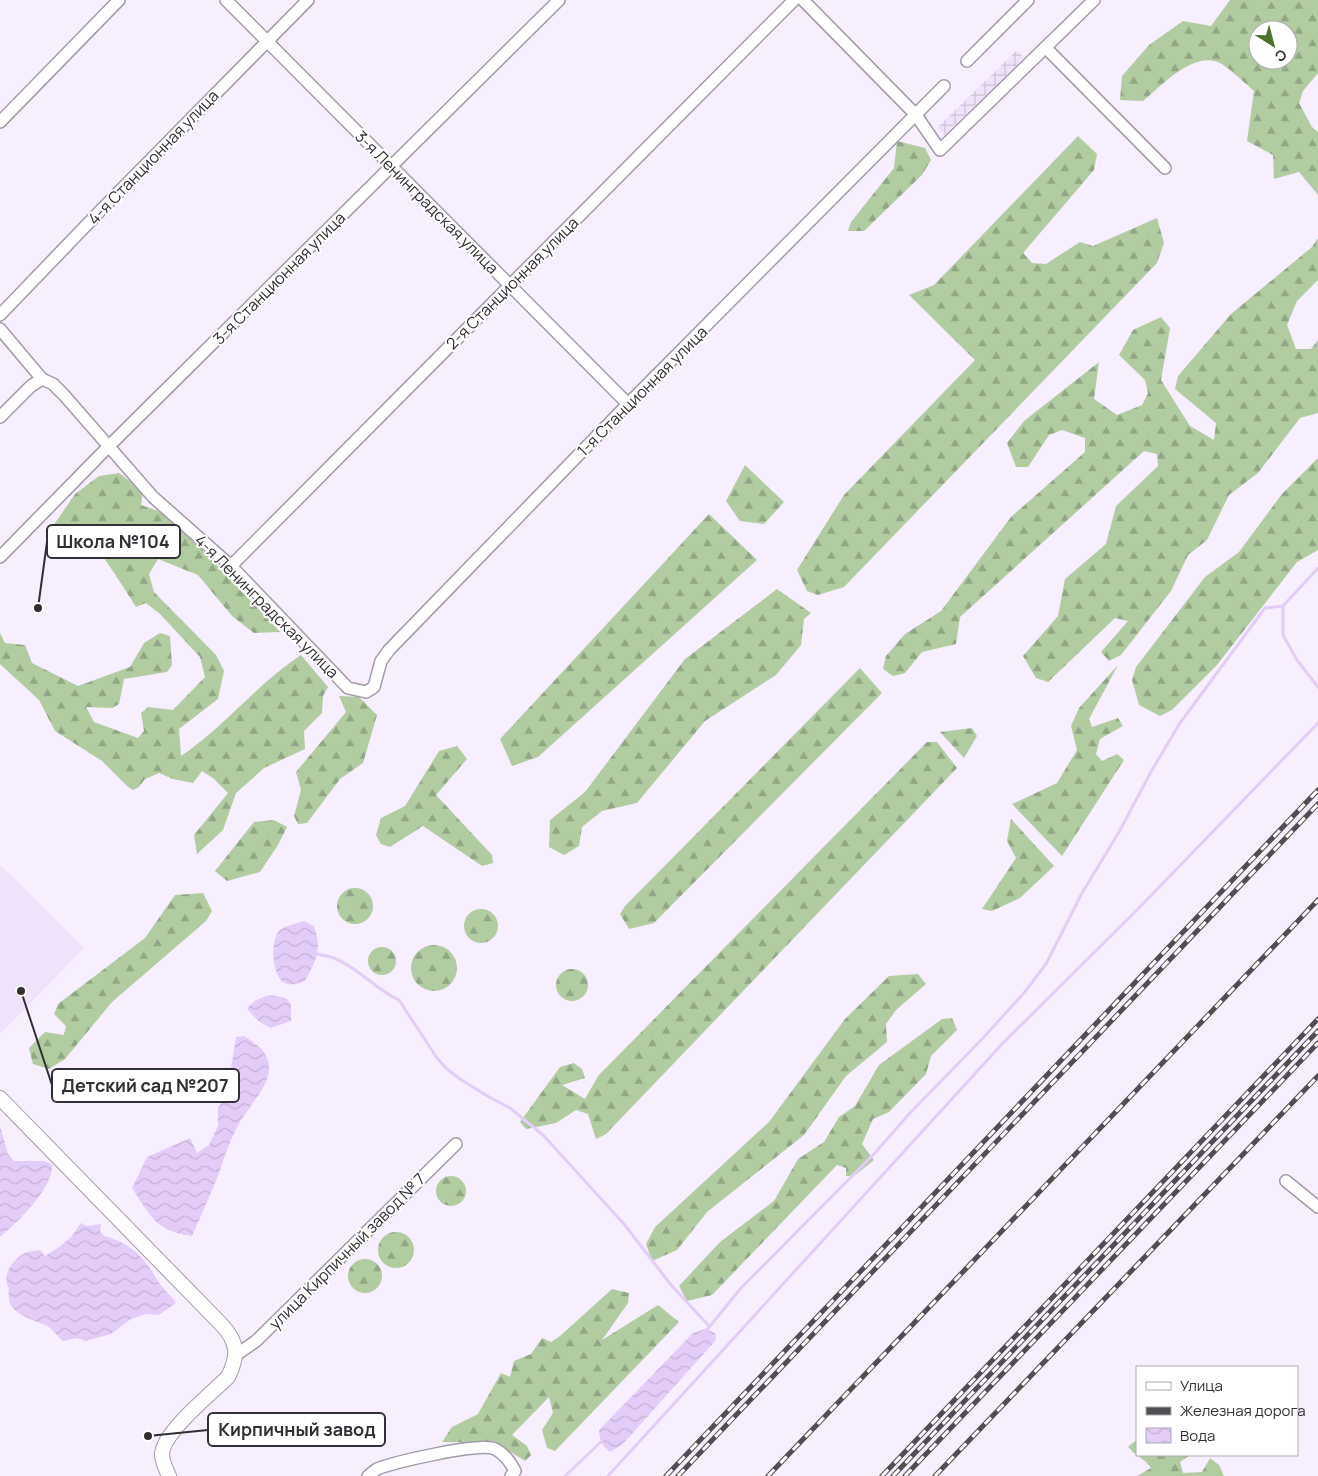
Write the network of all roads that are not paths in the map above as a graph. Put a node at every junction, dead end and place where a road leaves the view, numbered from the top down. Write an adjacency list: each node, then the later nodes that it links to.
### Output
1 (120, 0): 14 (street)
2 (226, 0): 9 (street, 3-я Ленинградская улица)
3 (308, 0): 9 (street, 4-я Станционная улица)
4 (559, 0): 15 (street, 3-я Станционная улица)
5 (794, 0): 17 (street, 2-я Станционная улица)
6 (803, 0): 13 (street)
7 (1028, 0): 11 (street)
8 (1094, 0): 10 (street)
9 (266, 42): 15 (street, 3-я Ленинградская улица); 18 (street, 4-я Станционная улица)
10 (1046, 48): 13 (street); 16 (street)
11 (966, 61)
12 (944, 86): 13 (street, 1-я Станционная улица)
13 (916, 115): 21 (street, 1-я Станционная улица)
14 (0, 122)
15 (391, 166): 17 (street, 3-я Ленинградская улица); 23 (street, 3-я Станционная улица)
16 (1166, 168)
17 (510, 285): 21 (street, 3-я Ленинградская улица); 25 (street, 2-я Станционная улица)
18 (0, 315)
19 (0, 329): 20 (street, 4-я Ленинградская улица)
20 (42, 379): 22 (street); 23 (street, 4-я Ленинградская улица)
21 (628, 404): 26 (street, 1-я Станционная улица)
22 (0, 417)
23 (108, 447): 24 (street, 3-я Станционная улица); 25 (street, 4-я Ленинградская улица)
24 (0, 557)
25 (231, 566): 26 (street, 4-я Ленинградская улица)
26 (348, 688)
27 (0, 1098): 31 (street)
28 (456, 1144): 31 (street, улица Кирпичный завод № 7)
29 (1286, 1181): 30 (street)
30 (1318, 1207)
31 (236, 1355): 32 (street)
32 (169, 1476)
33 (368, 1476): 34 (street)
34 (511, 1476)

